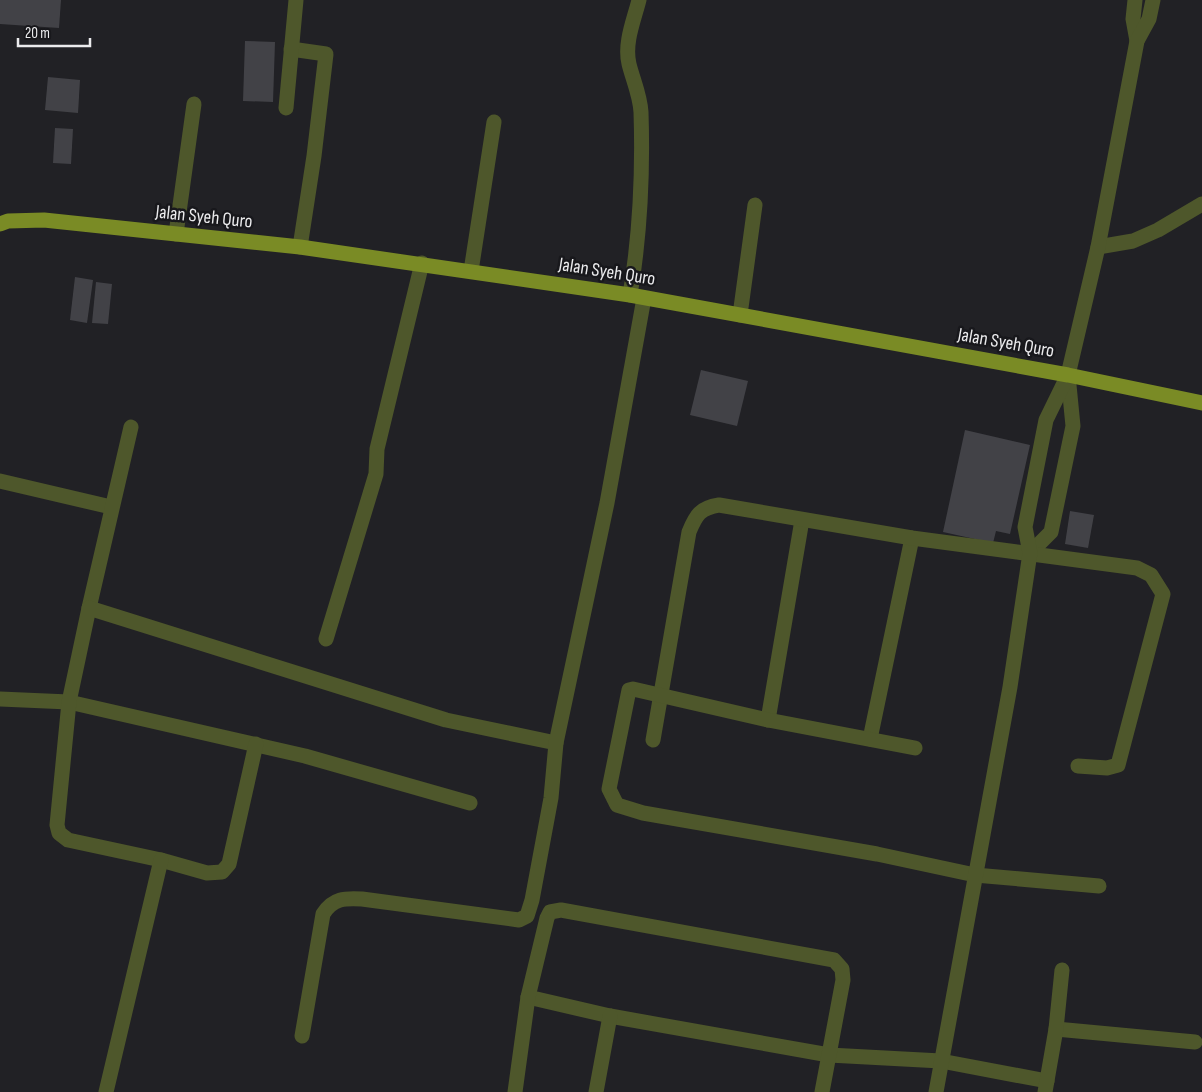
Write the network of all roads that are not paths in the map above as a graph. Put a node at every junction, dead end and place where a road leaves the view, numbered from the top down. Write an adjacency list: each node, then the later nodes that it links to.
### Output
1 (296, 0): 6 (street)
2 (638, 0): 18 (street)
3 (1135, 0): 5 (street)
4 (1153, 0): 5 (street)
5 (1138, 41): 15 (street)
6 (291, 49): 8 (street); 14 (street)
7 (194, 104): 13 (street)
8 (286, 108)
9 (494, 122): 17 (street)
10 (1202, 204): 15 (street)
11 (756, 205): 19 (street)
12 (0, 224): 13 (main road, Jalan Syeh Quro)
13 (176, 234): 14 (main road, Jalan Syeh Quro)
14 (300, 247): 16 (main road, Jalan Syeh Quro)
15 (1098, 247): 20 (street)
16 (422, 263): 17 (main road, Jalan Syeh Quro); 29 (street)
17 (471, 271): 18 (main road, Jalan Syeh Quro)
18 (637, 296): 19 (main road, Jalan Syeh Quro); 36 (street)
19 (740, 315): 20 (main road, Jalan Syeh Quro)
20 (1068, 375): 21 (main road, Jalan Syeh Quro); 27 (street); 27 (street)
21 (1202, 403)
22 (131, 427): 24 (street)
23 (0, 481): 24 (street)
24 (111, 508): 28 (street)
25 (802, 520): 26 (street); 30 (street); 33 (street)
26 (912, 538): 27 (street); 34 (street)
27 (1030, 553): 39 (street); 42 (street)
28 (89, 608): 32 (street); 36 (street)
29 (326, 639)
30 (661, 696): 33 (street); 35 (street); 42 (street)
31 (0, 699): 32 (street)
32 (70, 702): 37 (street); 41 (street)
33 (768, 720): 34 (street)
34 (870, 739): 38 (street)
35 (653, 740)
36 (556, 743): 48 (street)
37 (256, 744): 40 (street); 41 (street)
38 (915, 748)
39 (1078, 766)
40 (470, 803)
41 (161, 860): 53 (street)
42 (975, 875): 43 (street); 51 (street)
43 (1099, 886)
44 (1062, 970): 47 (street)
45 (528, 997): 46 (street); 50 (street); 54 (street)
46 (610, 1016): 50 (street); 55 (street)
47 (1056, 1029): 49 (street); 52 (street)
48 (302, 1036)
49 (1195, 1042)
50 (829, 1055): 51 (street); 56 (street)
51 (942, 1061): 52 (street); 57 (street)
52 (1046, 1086)
53 (106, 1092)
54 (515, 1092)
55 (596, 1092)
56 (822, 1092)
57 (936, 1092)

